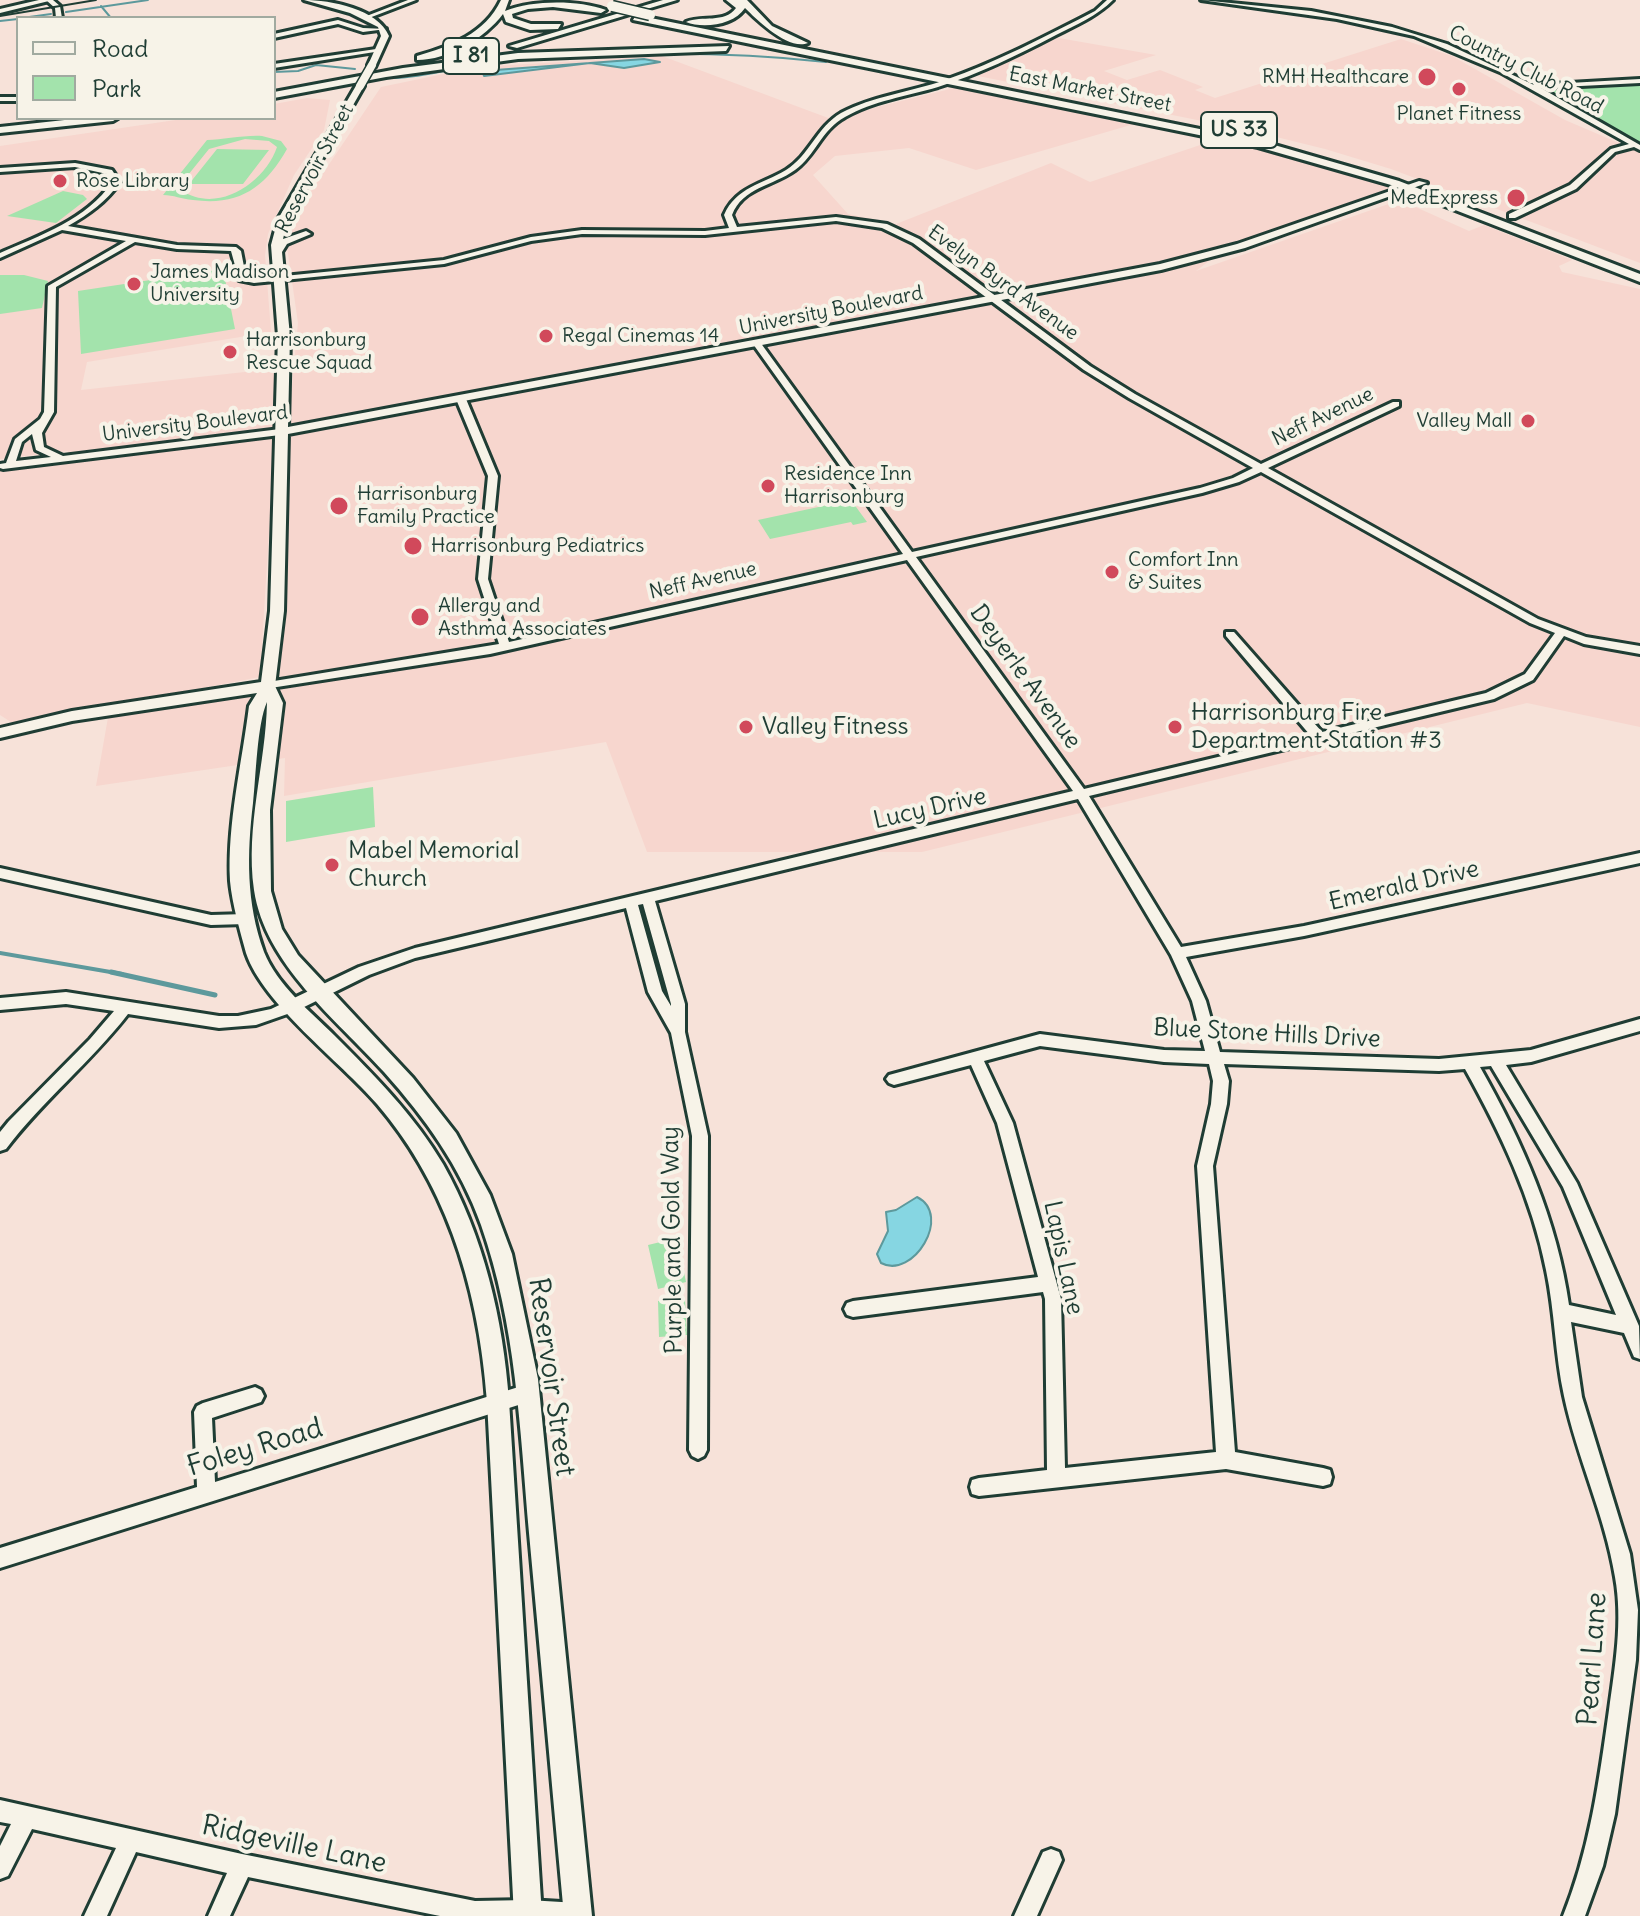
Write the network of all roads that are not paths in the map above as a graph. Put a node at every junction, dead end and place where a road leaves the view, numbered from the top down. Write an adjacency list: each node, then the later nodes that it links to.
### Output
1 (49, 0): 14 (main road); 16 (street)
2 (308, 0): 17 (main road)
3 (413, 0): 17 (street)
4 (505, 0): 30 (highway)
5 (566, 0): 13 (main road, East Market Street / US 33)
6 (591, 0): 18 (highway, East Market Street / US 33, bridge)
7 (651, 0): 21 (highway, I 81)
8 (730, 0): 20 (highway)
9 (742, 0): 15 (highway)
10 (1110, 0): 31 (street)
11 (1204, 0): 33 (street, Country Club Road)
12 (672, 1): 19 (highway, I 81)
13 (580, 4): 18 (highway, East Market Street / US 33); 21 (highway)
14 (0, 11)
15 (753, 13): 23 (highway); 28 (highway)
16 (59, 16)
17 (367, 17): 22 (main road)
18 (644, 18): 19 (highway); 20 (highway, East Market Street / US 33); 23 (highway, East Market Street / US 33)
19 (612, 19): 30 (highway, I 81)
20 (673, 20): 23 (highway, East Market Street / US 33)
21 (578, 23): 25 (highway, I 81)
22 (383, 29): 24 (street); 27 (main road, Reservoir Street)
23 (736, 31): 28 (highway, East Market Street / US 33)
24 (276, 36)
25 (499, 44)
26 (474, 50): 30 (highway, I 81)
27 (380, 51): 29 (street); 30 (main road, Reservoir Street)
28 (826, 54): 30 (highway); 31 (highway, East Market Street / US 33)
29 (276, 66)
30 (381, 69): 34 (highway, I 81); 35 (highway, I 81); 46 (main road, Reservoir Street, bridge)
31 (955, 79): 36 (highway, East Market Street / US 33); 36 (highway, East Market Street / US 33); 48 (street)
32 (1640, 81): 33 (street)
33 (1531, 87): 41 (street, Country Club Road)
34 (276, 88)
35 (276, 95)
36 (1132, 112): 43 (highway, East Market Street / US 33); 44 (highway, East Market Street / US 33)
37 (35, 120): 39 (highway)
38 (94, 120): 40 (highway)
39 (0, 124)
40 (0, 130)
41 (1637, 147): 45 (street)
42 (0, 170): 47 (street)
43 (1422, 183): 44 (main road, University Boulevard); 45 (highway, East Market Street / US 33)
44 (1406, 187): 50 (highway, East Market Street / US 33); 58 (main road, University Boulevard)
45 (1512, 216): 51 (highway, East Market Street / US 33)
46 (283, 221): 53 (main road, Reservoir Street); 53 (main road)
47 (60, 227): 49 (street); 54 (street)
48 (734, 230): 56 (street, Evelyn Byrd Avenue); 58 (street, Evelyn Byrd Avenue)
49 (133, 240): 56 (street, Evelyn Byrd Avenue); 62 (street)
50 (1546, 241): 51 (highway); 52 (highway, East Market Street / US 33)
51 (1585, 245): 55 (highway, East Market Street / US 33)
52 (1563, 248): 55 (highway); 57 (highway, East Market Street / US 33)
53 (276, 253): 56 (main road, Reservoir Street)
54 (0, 256)
55 (1640, 268)
56 (279, 278): 63 (main road, Reservoir Street)
57 (1640, 278)
58 (994, 299): 59 (main road, University Boulevard); 66 (street, Evelyn Byrd Avenue)
59 (757, 344): 60 (main road, University Boulevard); 67 (street, Deyerle Avenue)
60 (461, 399): 63 (main road, University Boulevard); 70 (street)
61 (1396, 404): 66 (street, Neff Avenue)
62 (43, 421): 64 (street); 65 (street)
63 (280, 432): 64 (street, University Boulevard); 72 (main road, Reservoir Street)
64 (67, 457): 65 (street, University Boulevard)
65 (5, 466)
66 (1262, 468): 67 (street, Neff Avenue); 68 (street, Evelyn Byrd Avenue)
67 (910, 555): 70 (street, Neff Avenue); 75 (street, Deyerle Avenue)
68 (1561, 632): 71 (street, Evelyn Byrd Avenue); 74 (street, Lucy Drive)
69 (1230, 634): 74 (street)
70 (505, 646): 72 (street, Neff Avenue)
71 (1640, 650)
72 (268, 686): 73 (main road, Neff Avenue); 80 (main road, Reservoir Street); 82 (main road, Reservoir Street)
73 (0, 733)
74 (1319, 737): 75 (street, Lucy Drive)
75 (1082, 795): 78 (street, Lucy Drive); 81 (street, Deyerle Avenue)
76 (1640, 858): 81 (street, Emerald Drive)
77 (0, 873): 80 (street)
78 (648, 898): 79 (street, Lucy Drive); 87 (street, Purple and Gold Way)
79 (631, 903): 82 (street, Lucy Drive); 87 (street, Purple and Gold Way)
80 (246, 919): 85 (main road, Reservoir Street)
81 (1177, 953): 89 (street, Deyerle Avenue)
82 (321, 992): 85 (street, Lucy Drive); 99 (main road, Reservoir Street)
83 (0, 1004): 84 (street, Lucy Drive)
84 (125, 1007): 85 (street, Lucy Drive); 93 (street)
85 (292, 1007): 101 (main road, Reservoir Street)
86 (1640, 1025): 90 (street, Blue Stone Hills Drive)
87 (678, 1032): 102 (street, Purple and Gold Way)
88 (975, 1057): 89 (street, Blue Stone Hills Drive); 92 (street, Blue Stone Hills Drive); 94 (street, Lapis Lane)
89 (1216, 1059): 91 (street, Blue Stone Hills Drive); 103 (street, Deyerle Avenue)
90 (1496, 1062): 91 (street, Blue Stone Hills Drive); 97 (street)
91 (1470, 1064): 96 (street, Pearl Lane)
92 (894, 1079)
93 (0, 1144)
94 (1049, 1283): 95 (street); 104 (street, Lapis Lane)
95 (853, 1309)
96 (1562, 1312): 97 (street); 120 (street, Pearl Lane)
97 (1630, 1326): 98 (street)
98 (1640, 1351)
99 (528, 1393): 101 (street, Foley Road); 116 (main road, Reservoir Street)
100 (255, 1396): 107 (street)
101 (498, 1401): 107 (street, Foley Road); 115 (main road, Reservoir Street)
102 (698, 1450)
103 (1226, 1460): 104 (street); 105 (street)
104 (1057, 1477): 106 (street)
105 (1323, 1477)
106 (979, 1487)
107 (206, 1492): 108 (street, Foley Road)
108 (0, 1558)
109 (0, 1811): 110 (street, Ridgeville Lane)
110 (26, 1819): 111 (street, Ridgeville Lane); 114 (street)
111 (130, 1841): 113 (street, Ridgeville Lane); 117 (street)
112 (1051, 1860): 119 (street)
113 (242, 1865): 115 (street, Ridgeville Lane); 118 (street)
114 (0, 1868)
115 (528, 1913): 116 (street, Ridgeville Lane)
116 (578, 1915)
117 (95, 1916)
118 (219, 1916)
119 (1025, 1916)
120 (1574, 1916)

